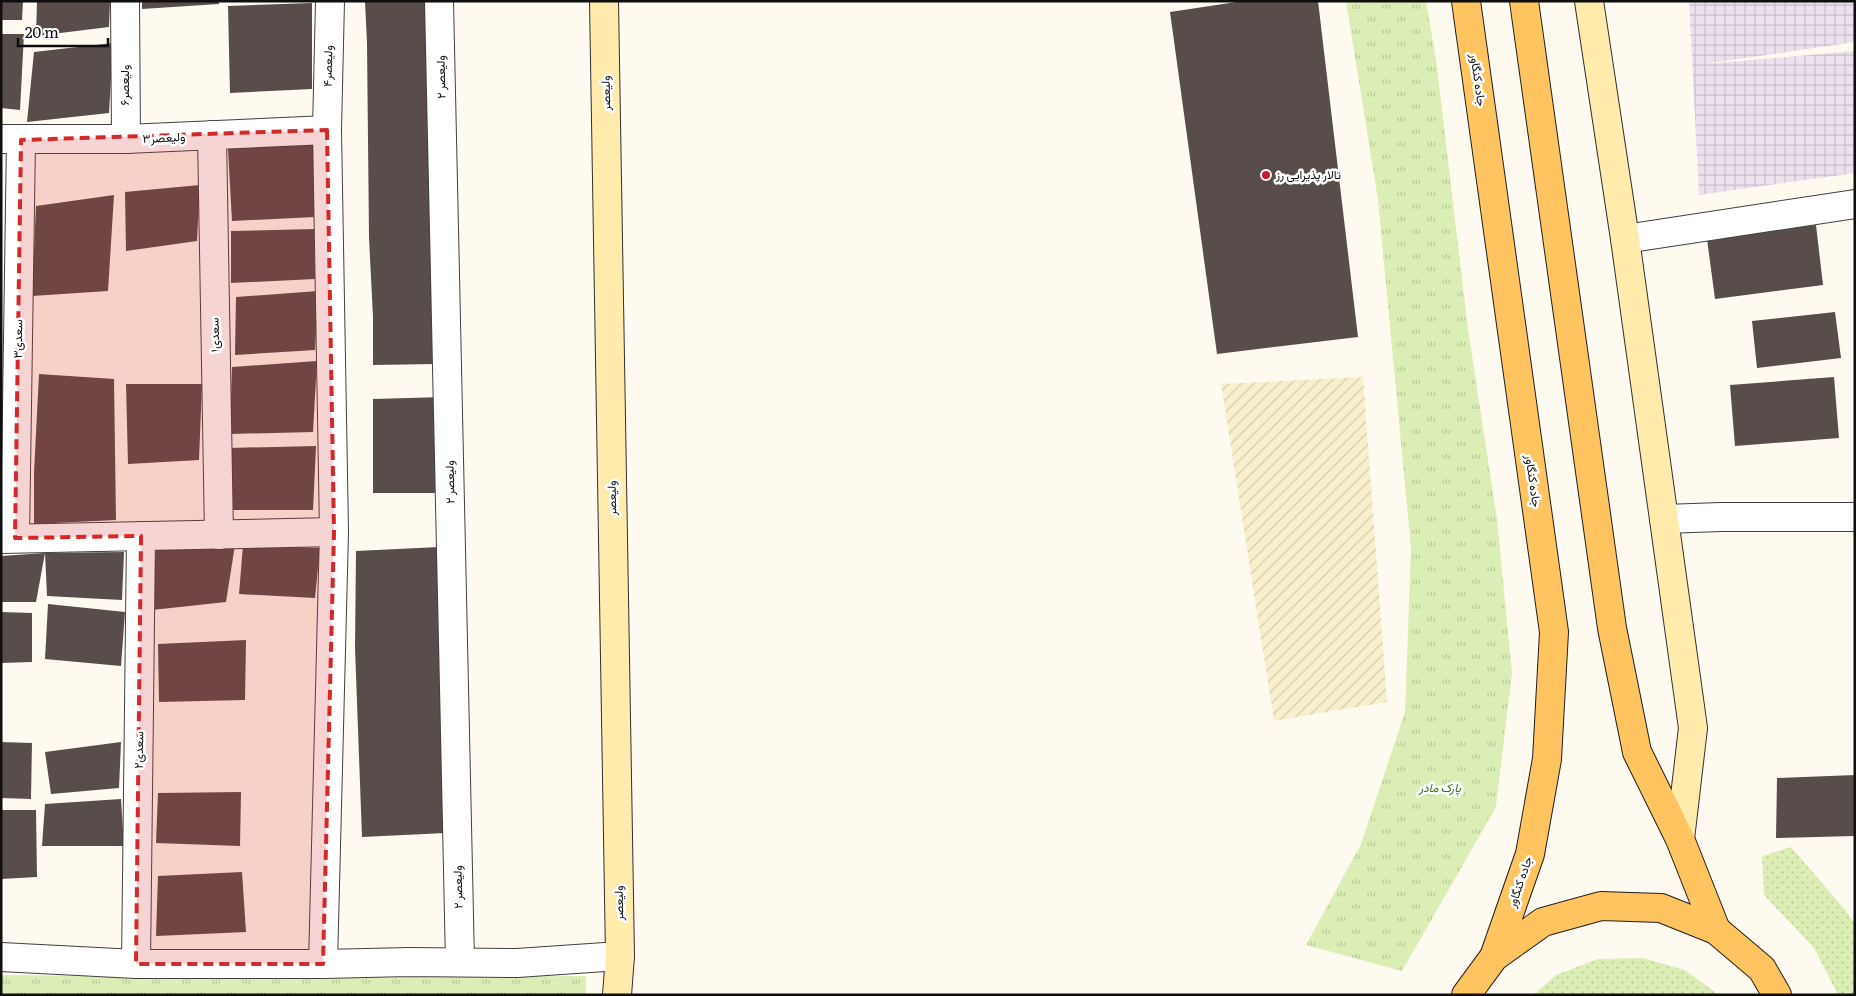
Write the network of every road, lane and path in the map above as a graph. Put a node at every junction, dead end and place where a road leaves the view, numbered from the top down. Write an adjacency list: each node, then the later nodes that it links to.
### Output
1 (125, 1): 11 (street, ولیعصر۶)
2 (330, 1): 8 (street, ولیعصر۴)
3 (439, 1): 25 (street, ولیعصر ۲)
4 (604, 1): 22 (street, ولیعصر)
5 (1466, 1): 24 (main road, جاده کنگاور)
6 (1524, 1): 20 (main road)
7 (1589, 1): 13 (street)
8 (327, 130): 9 (street, ولیعصر۳); 16 (street, ولیعصر۴)
9 (212, 136): 11 (street, ولیعصر۳); 17 (street, سعدی۱)
10 (11, 139): 11 (street, ولیعصر۳); 19 (street, سعدی۳)
11 (126, 140)
12 (1855, 204): 13 (street)
13 (1624, 239): 15 (street)
14 (1855, 517): 15 (street)
15 (1664, 519): 20 (street)
16 (334, 532): 17 (street); 27 (street, ولیعصر۴)
17 (219, 534): 18 (street)
18 (141, 536): 19 (street); 26 (street, سعدی۲)
19 (8, 538)
20 (1680, 839): 21 (main road)
21 (1716, 930): 24 (main road); 30 (main road)
22 (620, 956): 25 (street); 28 (street, ولیعصر)
23 (1, 957): 26 (street)
24 (1494, 957): 29 (main road)
25 (460, 962): 27 (street)
26 (136, 964): 27 (street)
27 (323, 964)
28 (617, 995)
29 (1466, 995)
30 (1777, 995)

